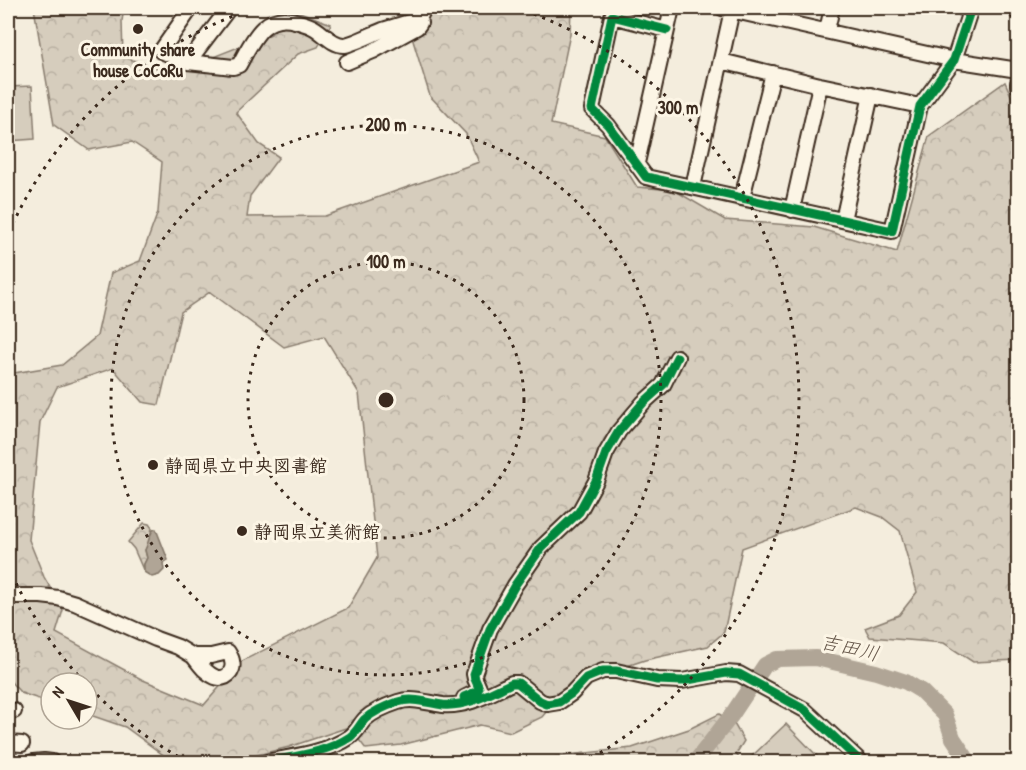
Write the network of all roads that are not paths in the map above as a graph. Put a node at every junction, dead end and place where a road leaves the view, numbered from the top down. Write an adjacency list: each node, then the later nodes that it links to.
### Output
1 (191, 8): 14 (street)
2 (229, 8): 14 (street)
3 (672, 8): 10 (street)
4 (832, 8): 11 (street)
5 (971, 8): 13 (street)
6 (1016, 8): 9 (street)
7 (727, 9): 11 (street); 12 (street)
8 (421, 13): 14 (street); 15 (street)
9 (1018, 13)
10 (667, 30): 21 (street); 21 (street)
11 (827, 30): 13 (street)
12 (721, 60): 17 (street); 22 (street)
13 (954, 60): 16 (street); 20 (street)
14 (188, 62)
15 (347, 62)
16 (1018, 70)
17 (773, 73): 18 (street); 23 (street)
18 (820, 85): 19 (street); 24 (street)
19 (871, 95): 20 (street); 25 (street)
20 (921, 106): 25 (street)
21 (637, 163): 22 (street)
22 (693, 187): 23 (street)
23 (742, 198): 24 (street)
24 (792, 210): 25 (street)
25 (843, 220)
26 (677, 357): 29 (street)
27 (8, 596): 28 (street)
28 (191, 654)
29 (459, 704): 34 (street); 35 (street)
30 (8, 743): 31 (street)
31 (22, 744)
32 (33, 762): 33 (street)
33 (52, 762)
34 (267, 762)
35 (861, 762)

